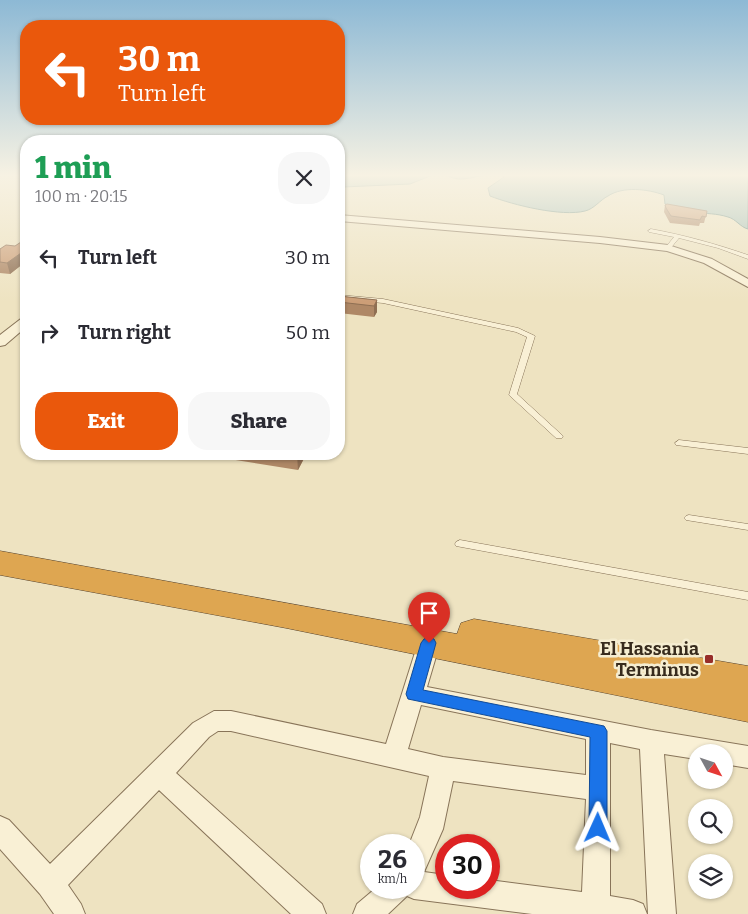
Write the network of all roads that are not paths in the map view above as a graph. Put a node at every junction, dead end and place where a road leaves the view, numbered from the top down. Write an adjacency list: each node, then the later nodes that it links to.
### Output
1 (345, 219): 4 (street)
2 (651, 231): 3 (lane)
3 (678, 236): 4 (lane); 5 (lane)
4 (668, 248): 6 (street)
5 (748, 257)
6 (748, 284)
7 (345, 297): 10 (lane)
8 (20, 326): 9 (street)
9 (0, 342)
10 (559, 436)
11 (679, 443): 12 (lane)
12 (748, 451)
13 (689, 518): 14 (lane)
14 (748, 527)
15 (460, 544): 18 (lane)
16 (0, 548): 20 (highway)
17 (0, 563): 19 (highway)
18 (748, 596)
19 (429, 643): 21 (street); 22 (highway)
20 (748, 682)
21 (414, 694): 23 (street); 27 (street)
22 (748, 704)
23 (598, 731): 24 (street); 31 (street)
24 (651, 741): 25 (street); 42 (street)
25 (688, 747)
26 (733, 754): 28 (street)
27 (394, 757): 29 (street); 30 (street)
28 (748, 757)
29 (443, 768): 31 (street); 33 (street)
30 (158, 773): 34 (street); 39 (street)
31 (599, 789): 37 (street)
32 (0, 829): 34 (street)
33 (425, 842)
34 (50, 884): 38 (street)
35 (425, 887): 37 (street)
36 (384, 899): 40 (street)
37 (596, 911): 41 (street)
38 (71, 914)
39 (312, 914)
40 (367, 914)
41 (632, 914)
42 (662, 914)

